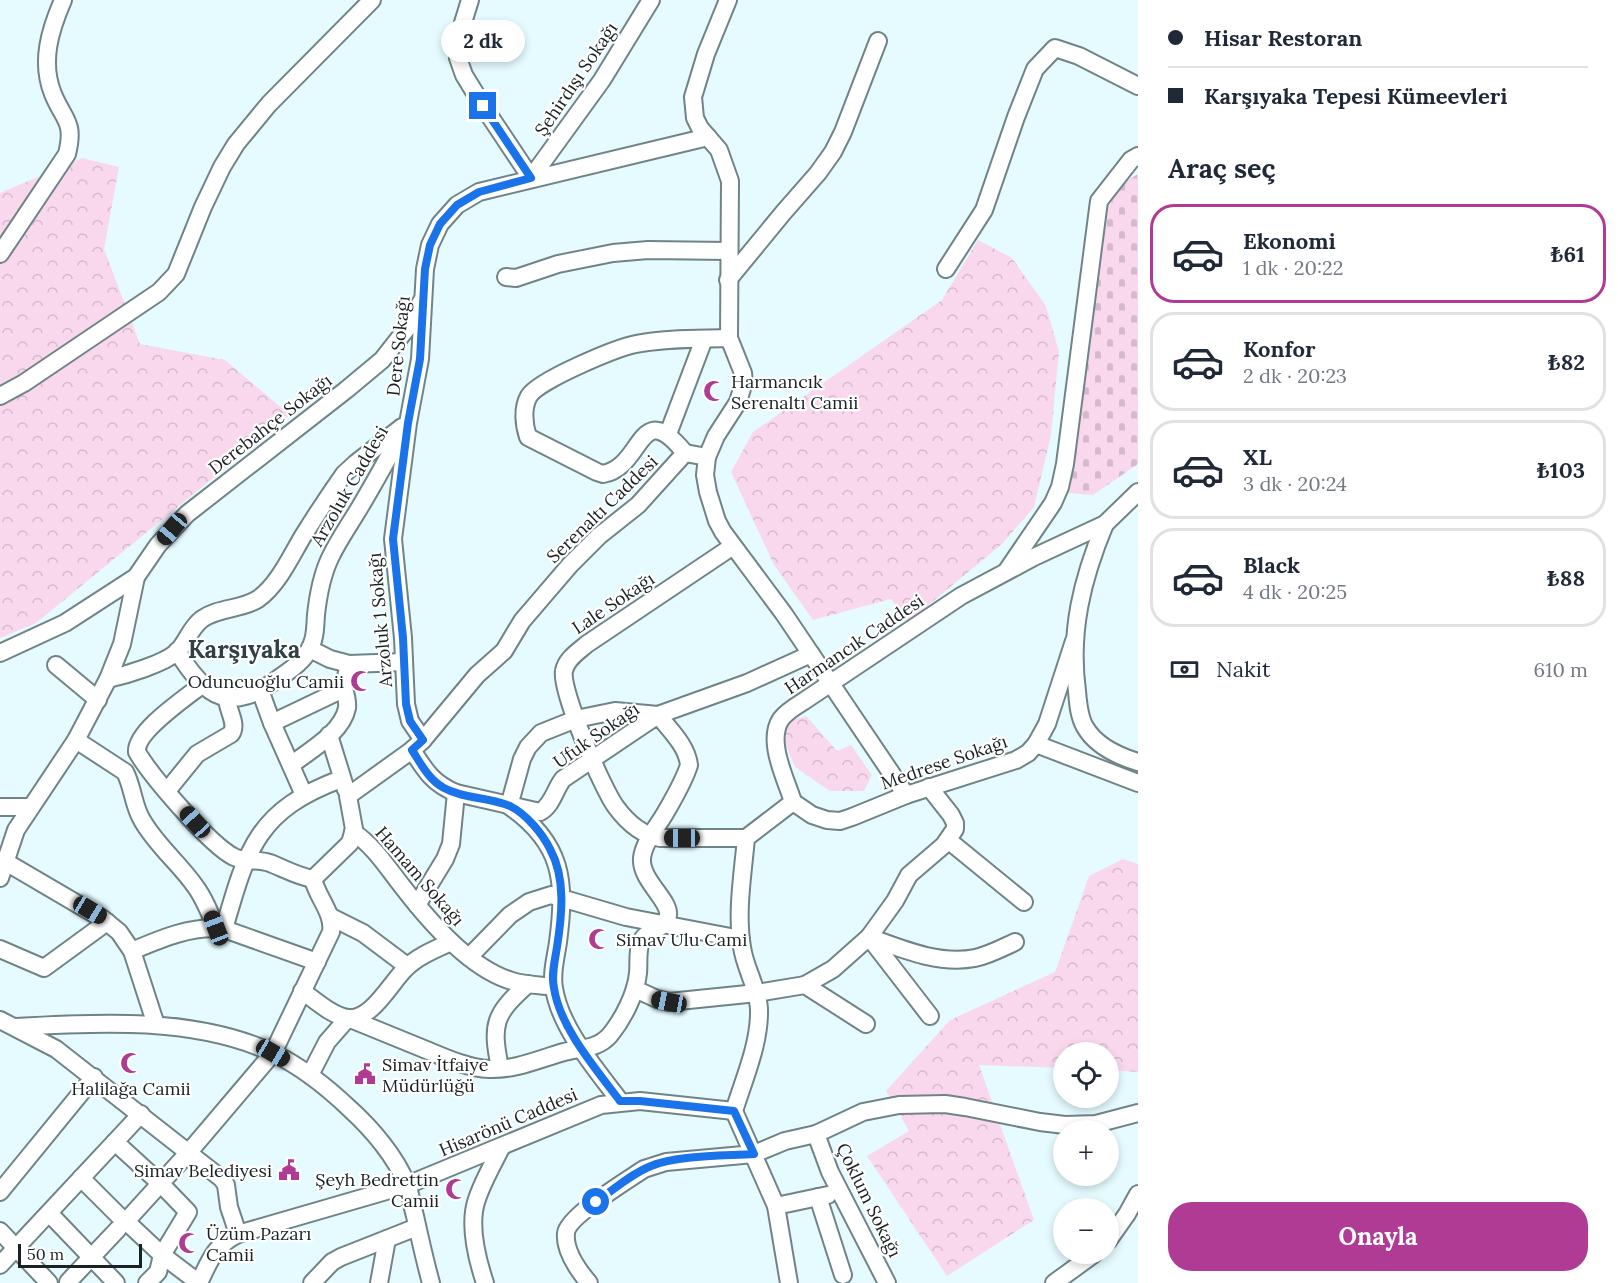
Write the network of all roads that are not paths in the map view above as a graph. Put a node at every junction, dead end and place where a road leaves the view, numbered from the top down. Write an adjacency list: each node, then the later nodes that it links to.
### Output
1 (63, 0): 12 (street)
2 (372, 0): 19 (street)
3 (470, 0): 10 (street)
4 (651, 0): 10 (street, Şehirdışı Sokağı)
5 (728, 0): 8 (street)
6 (878, 41): 15 (street)
7 (1138, 86): 13 (street)
8 (708, 137): 10 (street, Dere Sokağı); 11 (street)
9 (1138, 156): 27 (street)
10 (531, 178): 16 (street, Dere Sokağı)
11 (729, 251): 14 (street); 15 (street)
12 (0, 254)
13 (946, 269)
14 (506, 278)
15 (729, 280): 17 (street)
16 (423, 298): 20 (street, Dere Sokağı); 28 (street, Derebahçe Sokağı)
17 (729, 338): 18 (street); 23 (street)
18 (704, 339): 21 (street); 21 (street)
19 (0, 396)
20 (408, 423): 30 (street, Arzoluk Caddesi); 31 (street, Dere Sokağı); 34 (street, Arzoluk 1 Sokağı)
21 (668, 434): 22 (street)
22 (685, 453): 23 (street, Serenaltı Caddesi); 50 (street, Serenaltı Caddesi)
23 (707, 457): 26 (street)
24 (1138, 492): 25 (street)
25 (1105, 524): 27 (street, Harmancık Caddesi); 29 (street)
26 (733, 546): 33 (street); 45 (street, Lale Sokağı)
27 (1007, 571): 38 (street, Harmancık Caddesi)
28 (136, 577): 32 (street); 37 (street)
29 (1074, 641): 49 (street, Medrese Sokağı); 53 (street)
30 (310, 649): 35 (street); 41 (street)
31 (177, 651): 37 (street, Dere Sokağı); 39 (street)
32 (0, 653)
33 (811, 654): 38 (street); 44 (street)
34 (404, 662): 35 (street); 50 (street, Arzoluk 1 Sokağı)
35 (349, 664): 40 (street)
36 (56, 665): 43 (street)
37 (108, 679): 43 (street)
38 (830, 683): 62 (street); 64 (street, Harmancık Caddesi)
39 (203, 684): 42 (street); 51 (street)
40 (343, 685): 46 (street); 47 (street)
41 (260, 690): 42 (street); 46 (street)
42 (227, 699): 59 (street)
43 (98, 700): 48 (street)
44 (658, 715): 45 (street); 52 (street, Ufuk Sokağı); 69 (street)
45 (576, 719): 52 (street, Lale Sokağı); 65 (street)
46 (272, 723): 54 (street)
47 (329, 735): 54 (street); 56 (street)
48 (76, 740): 55 (street); 67 (street)
49 (1036, 744): 57 (street); 58 (street, Medrese Sokağı)
50 (417, 745): 60 (street, Ufuk Sokağı); 63 (street, Serenaltı Caddesi)
51 (137, 752): 55 (street); 59 (street)
52 (593, 759): 65 (street, Ufuk Sokağı); 69 (street, Lale Sokağı)
53 (1138, 762)
54 (291, 765): 61 (street)
55 (128, 778): 81 (street)
56 (341, 780): 61 (street); 63 (street)
57 (1138, 783)
58 (929, 787): 62 (street, Medrese Sokağı); 71 (street)
59 (167, 791): 72 (street)
60 (456, 793): 65 (street, Ufuk Sokağı); 77 (street)
61 (304, 795): 72 (street)
62 (906, 795): 64 (street, Medrese Sokağı)
63 (348, 796): 68 (street)
64 (793, 802): 70 (street)
65 (509, 806): 75 (street)
66 (0, 807): 67 (street)
67 (30, 807): 73 (street)
68 (353, 832): 74 (street); 77 (street, Hamam Sokağı)
69 (651, 836): 70 (street); 80 (street)
70 (746, 838): 83 (street)
71 (948, 840): 76 (street); 82 (street)
72 (247, 860): 74 (street); 81 (street)
73 (2, 869): 79 (street)
74 (313, 879): 78 (street)
75 (561, 897): 80 (street); 88 (street); 93 (street)
76 (1024, 902)
77 (417, 905): 84 (street, Hamam Sokağı)
78 (331, 917): 89 (street); 90 (street)
79 (107, 922): 86 (street); 87 (street)
80 (665, 924): 83 (street); 94 (street)
81 (220, 928): 87 (street); 89 (street)
82 (869, 938): 85 (street); 92 (street); 97 (street)
83 (741, 939): 96 (street)
84 (451, 942): 88 (street, Hamam Sokağı); 90 (street)
85 (1015, 942)
86 (0, 950)
87 (132, 951): 101 (street)
88 (469, 957): 91 (street, Hamam Sokağı)
89 (316, 962): 95 (street)
90 (407, 966): 98 (street)
91 (528, 984): 93 (street, Hamam Sokağı); 105 (street)
92 (805, 985): 96 (street); 100 (street)
93 (553, 987): 103 (street)
94 (635, 989): 96 (street); 103 (street)
95 (302, 991): 98 (street); 104 (street)
96 (757, 993): 109 (street)
97 (930, 1016)
98 (348, 1018): 105 (street); 106 (street)
99 (0, 1020): 102 (street)
100 (866, 1024)
101 (156, 1025): 102 (street); 104 (street)
102 (16, 1027): 107 (street)
103 (582, 1049): 105 (street); 108 (street)
104 (273, 1053): 106 (street); 115 (street)
105 (500, 1068)
106 (310, 1075): 119 (street)
107 (94, 1077): 111 (street); 120 (street)
108 (620, 1101): 109 (street, Hisarönü Caddesi); 114 (street, Hisarönü Caddesi)
109 (734, 1111): 116 (street)
110 (1138, 1113): 112 (street)
111 (141, 1114): 113 (street); 115 (street)
112 (816, 1134): 116 (street); 121 (street, Çoklum Sokağı)
113 (115, 1142): 117 (street); 118 (street)
114 (501, 1148): 119 (street, Hisarönü Caddesi); 147 (street)
115 (189, 1152): 118 (street); 130 (street)
116 (754, 1154): 124 (street); 148 (street)
117 (81, 1178): 125 (street); 126 (street)
118 (160, 1184): 126 (street); 133 (street)
119 (407, 1185): 128 (street); 130 (street, Hisarönü Caddesi)
120 (0, 1192)
121 (840, 1193): 123 (street); 150 (street, Çoklum Sokağı)
122 (1138, 1194): 127 (street)
123 (818, 1197): 124 (street); 137 (street)
124 (776, 1206): 149 (street)
125 (49, 1213): 132 (street); 134 (street)
126 (124, 1222): 133 (street); 134 (street)
127 (1119, 1226)
128 (417, 1227): 131 (street); 146 (street)
129 (0, 1231): 132 (street)
130 (238, 1234): 143 (street)
131 (387, 1239): 144 (street); 145 (street)
132 (16, 1248): 136 (street); 140 (street)
133 (162, 1255): 142 (street); 143 (street)
134 (91, 1257): 139 (street); 141 (street)
135 (1085, 1264): 138 (street)
136 (0, 1265)
137 (843, 1275)
138 (1074, 1277): 151 (street)
139 (68, 1282): 140 (street)
140 (49, 1283)
141 (116, 1283)
142 (147, 1283)
143 (199, 1283)
144 (312, 1283)
145 (379, 1283)
146 (431, 1283)
147 (485, 1283)
148 (589, 1283)
149 (789, 1283)
150 (887, 1283)
151 (1054, 1283)

